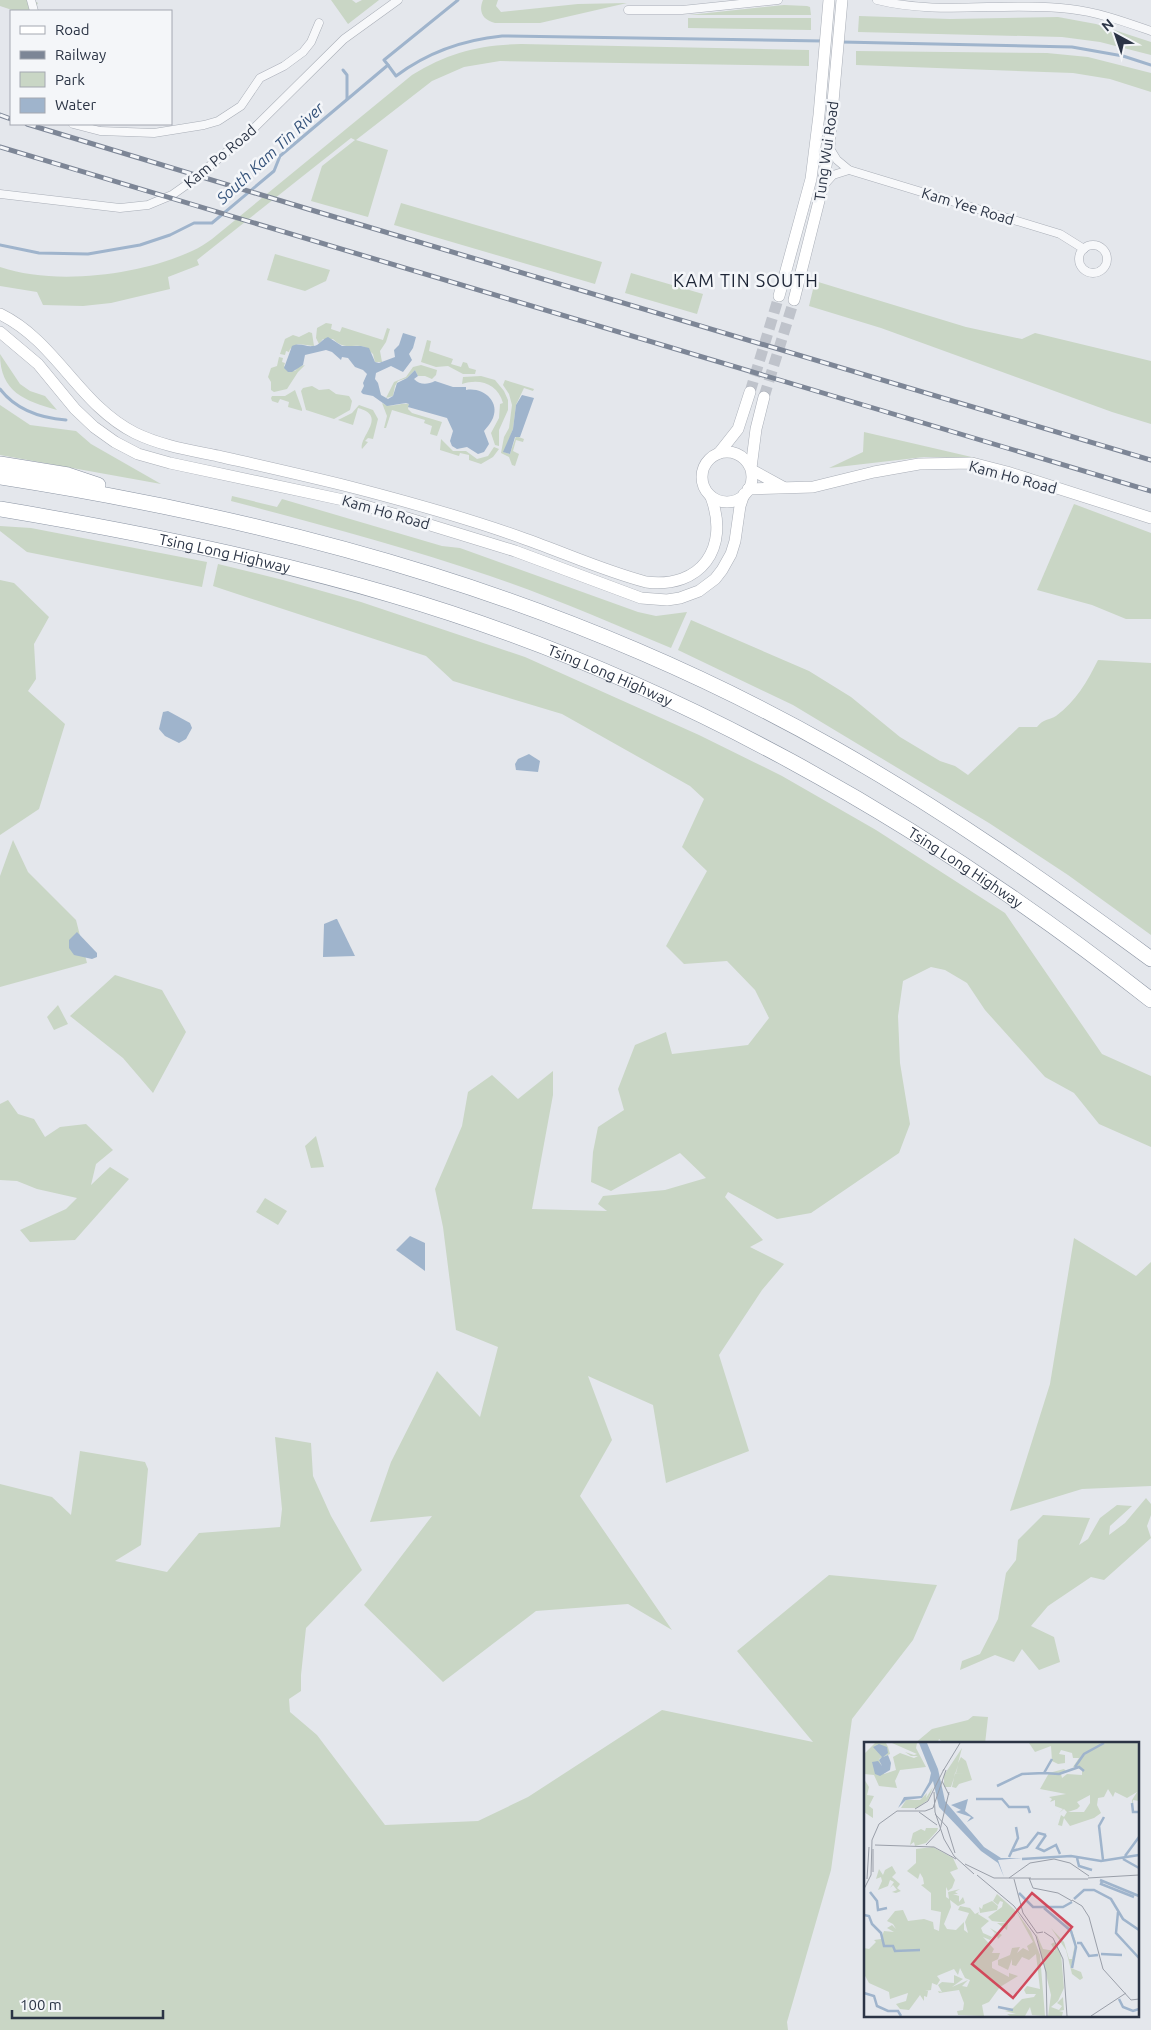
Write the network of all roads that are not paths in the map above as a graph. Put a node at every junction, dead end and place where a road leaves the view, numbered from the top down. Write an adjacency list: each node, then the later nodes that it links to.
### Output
1 (398, 0): 13 (street, Kam Po Road)
2 (778, 0): 6 (street)
3 (829, 0): 15 (main road, Tung Wui Road)
4 (842, 0): 10 (main road, Tung Wui Road)
5 (877, 0): 8 (street)
6 (628, 10)
7 (320, 23): 9 (street)
8 (1151, 31)
9 (77, 125)
10 (829, 147): 11 (street, Kam Yee Road); 12 (main road, Tung Wui Road)
11 (849, 170): 12 (street); 14 (street, Kam Yee Road)
12 (823, 185): 16 (main road, Tung Wui Road)
13 (0, 194)
14 (1084, 249)
15 (779, 296)
16 (794, 300)
17 (0, 314): 27 (main road, Kam Ho Road)
18 (0, 332): 26 (main road, Kam Ho Road)
19 (750, 392): 21 (main road)
20 (764, 397): 23 (main road)
21 (718, 453): 23 (main road); 27 (main road)
22 (0, 464): 28 (highway)
23 (752, 469): 25 (main road, Kam Ho Road); 26 (main road)
24 (0, 477): 28 (highway)
25 (784, 487): 26 (main road, Kam Ho Road); 30 (main road, Kam Ho Road)
26 (746, 492): 27 (main road)
27 (711, 497)
28 (149, 502): 31 (highway)
29 (0, 509): 32 (highway, Tsing Long Highway)
30 (1151, 518)
31 (1151, 959)
32 (1151, 1000)

